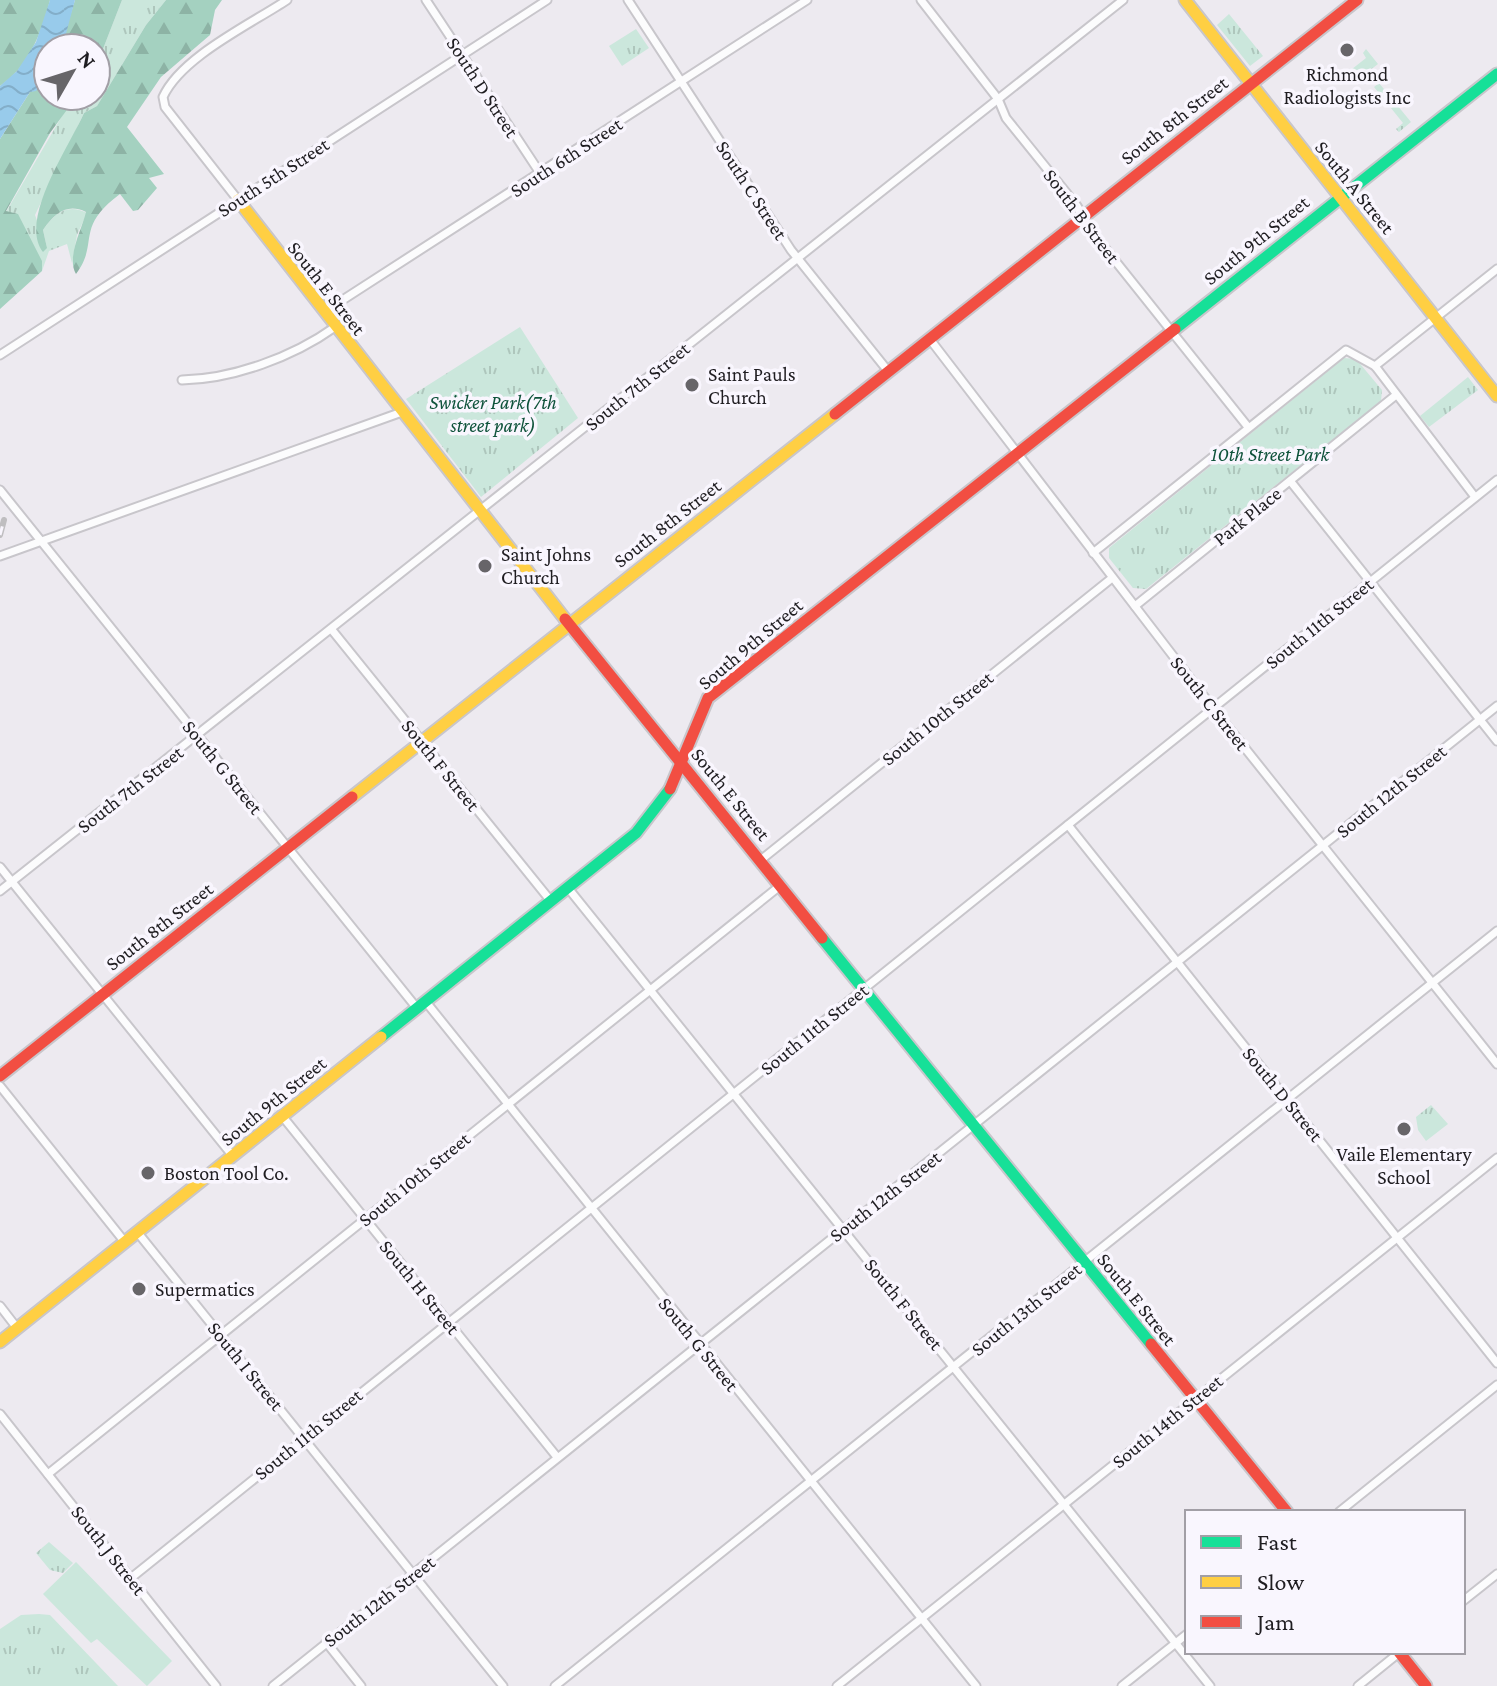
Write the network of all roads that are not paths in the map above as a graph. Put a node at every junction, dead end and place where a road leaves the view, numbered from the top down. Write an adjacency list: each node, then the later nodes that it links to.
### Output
1 (287, 0): 17 (street, South E Street)
2 (426, 0): 10 (street, South D Street)
3 (547, 0): 10 (street, South 5th Street)
4 (628, 0): 12 (street, South C Street)
5 (807, 0): 12 (street, South 6th Street)
6 (921, 0): 14 (street, South B Street)
7 (1123, 0): 14 (street, South 7th Street)
8 (1185, 0): 13 (main road, South A Street)
9 (1357, 0): 13 (main road, South 8th Street)
10 (462, 55): 15 (street, South D Street); 17 (street, South 5th Street)
11 (1497, 74): 16 (main road, South 9th Street)
12 (680, 82): 15 (street, South 6th Street); 19 (street, South C Street)
13 (1249, 84): 16 (main road, South A Street); 18 (main road, South 8th Street)
14 (998, 99): 18 (street, South B Street); 19 (street, South 7th Street)
15 (540, 173): 21 (street, South 6th Street)
16 (1340, 197): 22 (main road, South A Street); 24 (main road, South 9th Street)
17 (238, 200): 21 (main road, South E Street); 26 (street, South 5th Street)
18 (1082, 216): 24 (street, South B Street); 25 (main road, South 8th Street)
19 (797, 258): 28 (street, South C Street); 39 (street, South 7th Street)
20 (1497, 269): 22 (street)
21 (324, 312): 23 (main road, South E Street)
22 (1436, 319): 27 (street); 31 (main road, South A Street)
23 (335, 327): 29 (street); 32 (main road, South E Street)
24 (1171, 331): 33 (street, South B Street); 34 (main road, South 9th Street)
25 (929, 338): 28 (main road, South 8th Street); 34 (street, South C Street)
26 (0, 355)
27 (1375, 366): 30 (street); 33 (street)
28 (888, 371): 46 (main road, South 8th Street)
29 (182, 380)
30 (1396, 395): 36 (street, Park Place); 38 (street)
31 (1497, 396)
32 (402, 412): 39 (main road, South E Street); 40 (street)
33 (1248, 427): 41 (street)
34 (1018, 453): 41 (street, South C Street); 54 (main road, South 9th Street)
35 (1497, 480): 38 (street, South 11th Street)
36 (1291, 482): 44 (street); 45 (street, Park Place)
37 (0, 490): 40 (street, South G Street)
38 (1475, 497): 44 (street, South 11th Street)
39 (481, 510): 46 (main road, South E Street); 47 (street, South 7th Street)
40 (42, 541): 42 (street); 51 (street, South G Street)
41 (1093, 553): 43 (street, South C Street)
42 (0, 556)
43 (1112, 578): 45 (street, South C Street); 58 (street, South 10th Street)
44 (1370, 583): 49 (street, South 11th Street); 50 (street)
45 (1135, 606): 49 (street, South C Street)
46 (570, 623): 52 (main road, South 8th Street); 54 (main road, South E Street)
47 (332, 630): 51 (street, South 7th Street); 52 (street, South F Street)
48 (1497, 706): 50 (street, South 12th Street)
49 (1213, 708): 55 (street, South 11th Street); 56 (street, South C Street)
50 (1480, 720): 53 (street); 56 (street, South 12th Street)
51 (197, 736): 57 (street, South G Street); 60 (street, South 7th Street)
52 (422, 741): 57 (main road, South 8th Street); 64 (street, South F Street)
53 (1497, 741)
54 (681, 760): 58 (main road, South E Street); 62 (main road, South 9th Street)
55 (1068, 825): 66 (street, South D Street); 68 (street, South 11th Street)
56 (1324, 845): 66 (street, South 12th Street); 67 (street, South C Street)
57 (289, 847): 70 (main road, South 8th Street); 71 (street, South G Street)
58 (762, 859): 61 (main road, South E Street)
59 (0, 867): 60 (street)
60 (12, 882): 63 (street, South 7th Street); 70 (street)
61 (781, 885): 68 (main road, South E Street); 69 (street, South 10th Street)
62 (566, 887): 64 (main road, South 9th Street); 69 (street, South F Street)
63 (0, 891)
64 (550, 900): 71 (main road, South 9th Street)
65 (1497, 931): 67 (street, South 13th Street)
66 (1178, 962): 76 (street, South D Street); 79 (street, South 12th Street)
67 (1433, 982): 72 (street, South C Street); 76 (street, South 13th Street)
68 (865, 988): 75 (street, South 11th Street); 79 (main road, South E Street)
69 (649, 990): 75 (street, South F Street); 77 (street, South 10th Street)
70 (102, 994): 73 (main road, South 8th Street); 80 (street)
71 (420, 1003): 77 (street, South G Street); 78 (main road, South 9th Street)
72 (1497, 1064)
73 (0, 1076)
74 (0, 1086): 87 (street)
75 (733, 1093): 82 (street, South 11th Street); 84 (street, South F Street)
76 (1288, 1100): 86 (street, South D Street); 88 (street, South 13th Street)
77 (506, 1105): 82 (street, South G Street); 83 (street, South 10th Street)
78 (283, 1117): 80 (main road, South 9th Street); 83 (street, South H Street)
79 (975, 1125): 84 (street, South 12th Street); 88 (main road, South E Street)
80 (234, 1157): 85 (main road, South 9th Street)
81 (1497, 1158): 86 (street, South 14th Street)
82 (589, 1208): 90 (street, South 11th Street); 94 (street, South G Street)
83 (364, 1218): 90 (street, South H Street); 92 (street, South 10th Street)
84 (844, 1229): 94 (street, South 12th Street); 96 (street, South F Street)
85 (138, 1233): 87 (main road, South 9th Street); 92 (street, South I Street)
86 (1397, 1238): 95 (street, South D Street); 98 (street, South 14th Street)
87 (125, 1243): 91 (main road, South 9th Street)
88 (1085, 1262): 96 (street, South 13th Street); 98 (main road, South E Street)
89 (0, 1306): 91 (street)
90 (448, 1321): 100 (street, South 11th Street); 101 (street, South H Street)
91 (17, 1328): 93 (main road, South 9th Street)
92 (221, 1335): 100 (street, South I Street); 102 (street, South 10th Street)
93 (0, 1342)
94 (700, 1345): 101 (street, South 12th Street); 103 (street, South G Street)
95 (1497, 1363)
96 (954, 1367): 103 (street, South 13th Street); 104 (street, South F Street)
97 (1497, 1385): 106 (street)
98 (1195, 1399): 104 (street, South 14th Street); 105 (main road, South E Street)
99 (0, 1414): 102 (street, South J Street)
100 (304, 1438): 107 (street, South I Street); 109 (street, South 11th Street)
101 (557, 1457): 107 (street, South 12th Street)
102 (48, 1474): 109 (street, South J Street)
103 (811, 1481): 111 (street, South G Street); 121 (street, South 13th Street)
104 (1064, 1504): 111 (street, South 14th Street); 114 (street, South F Street)
105 (1285, 1510)
106 (1341, 1510)
107 (413, 1574): 113 (street, South 12th Street); 120 (street, South I Street)
108 (1497, 1574): 110 (street)
109 (131, 1578): 117 (street, South J Street)
110 (1465, 1599)
111 (922, 1618): 122 (street, South 14th Street); 123 (street, South G Street)
112 (1185, 1636): 114 (street)
113 (326, 1642): 118 (street, South 12th Street); 119 (street)
114 (1176, 1643): 124 (street); 125 (street, South F Street)
115 (1398, 1654): 126 (street)
116 (1402, 1654): 127 (main road)
117 (216, 1686)
118 (273, 1686)
119 (361, 1686)
120 (503, 1686)
121 (555, 1686)
122 (837, 1686)
123 (976, 1686)
124 (1122, 1686)
125 (1210, 1686)
126 (1358, 1686)
127 (1426, 1686)

